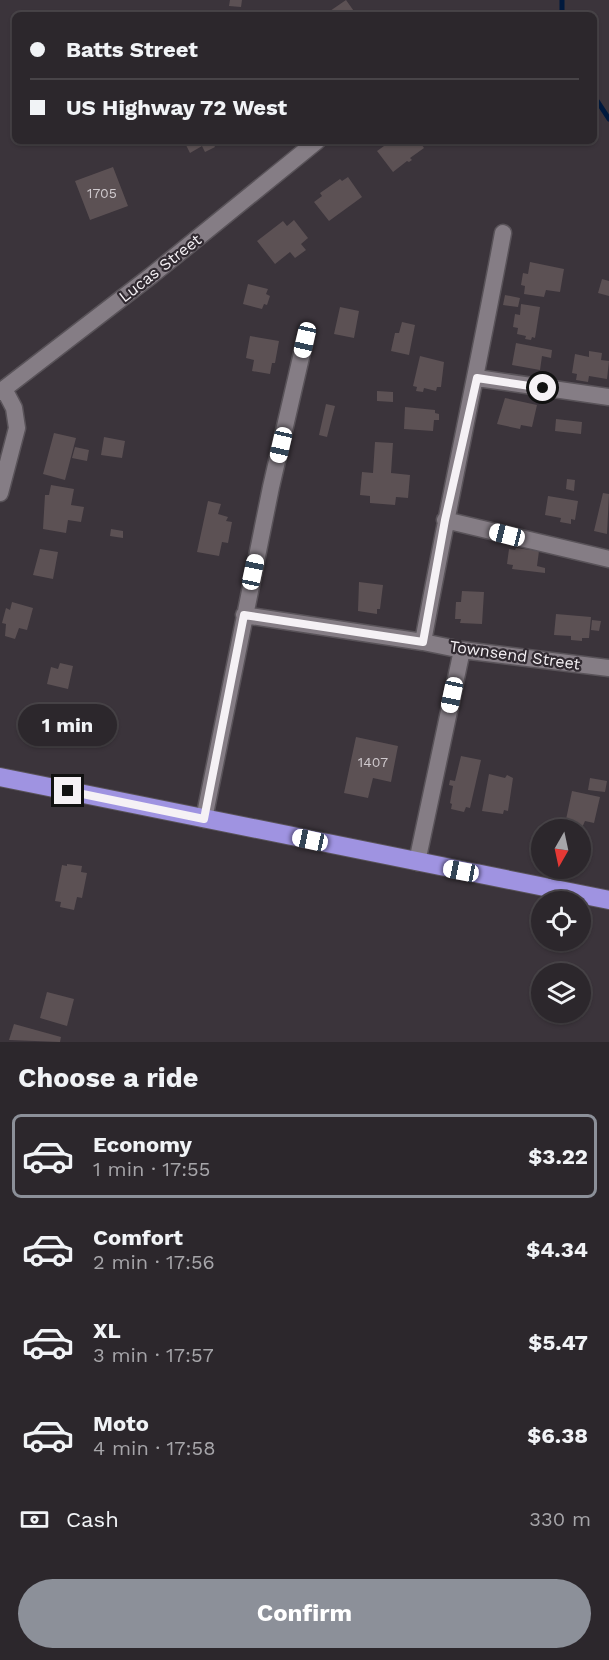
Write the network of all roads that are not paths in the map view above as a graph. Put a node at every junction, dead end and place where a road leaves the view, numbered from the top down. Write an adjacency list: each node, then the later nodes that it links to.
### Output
1 (313, 144): 5 (street, Lucas Street)
2 (503, 233): 4 (street)
3 (305, 340): 10 (street)
4 (477, 378): 6 (street); 8 (street)
5 (2, 390): 7 (street)
6 (609, 397)
7 (0, 493)
8 (445, 520): 9 (street); 11 (street)
9 (609, 559)
10 (244, 615): 11 (street, Townsend Street); 15 (street)
11 (423, 642): 12 (street, Townsend Street)
12 (462, 650): 13 (street, Townsend Street); 16 (street)
13 (609, 668)
14 (0, 777): 15 (highway)
15 (204, 819): 16 (highway)
16 (417, 862): 17 (highway)
17 (609, 900)

